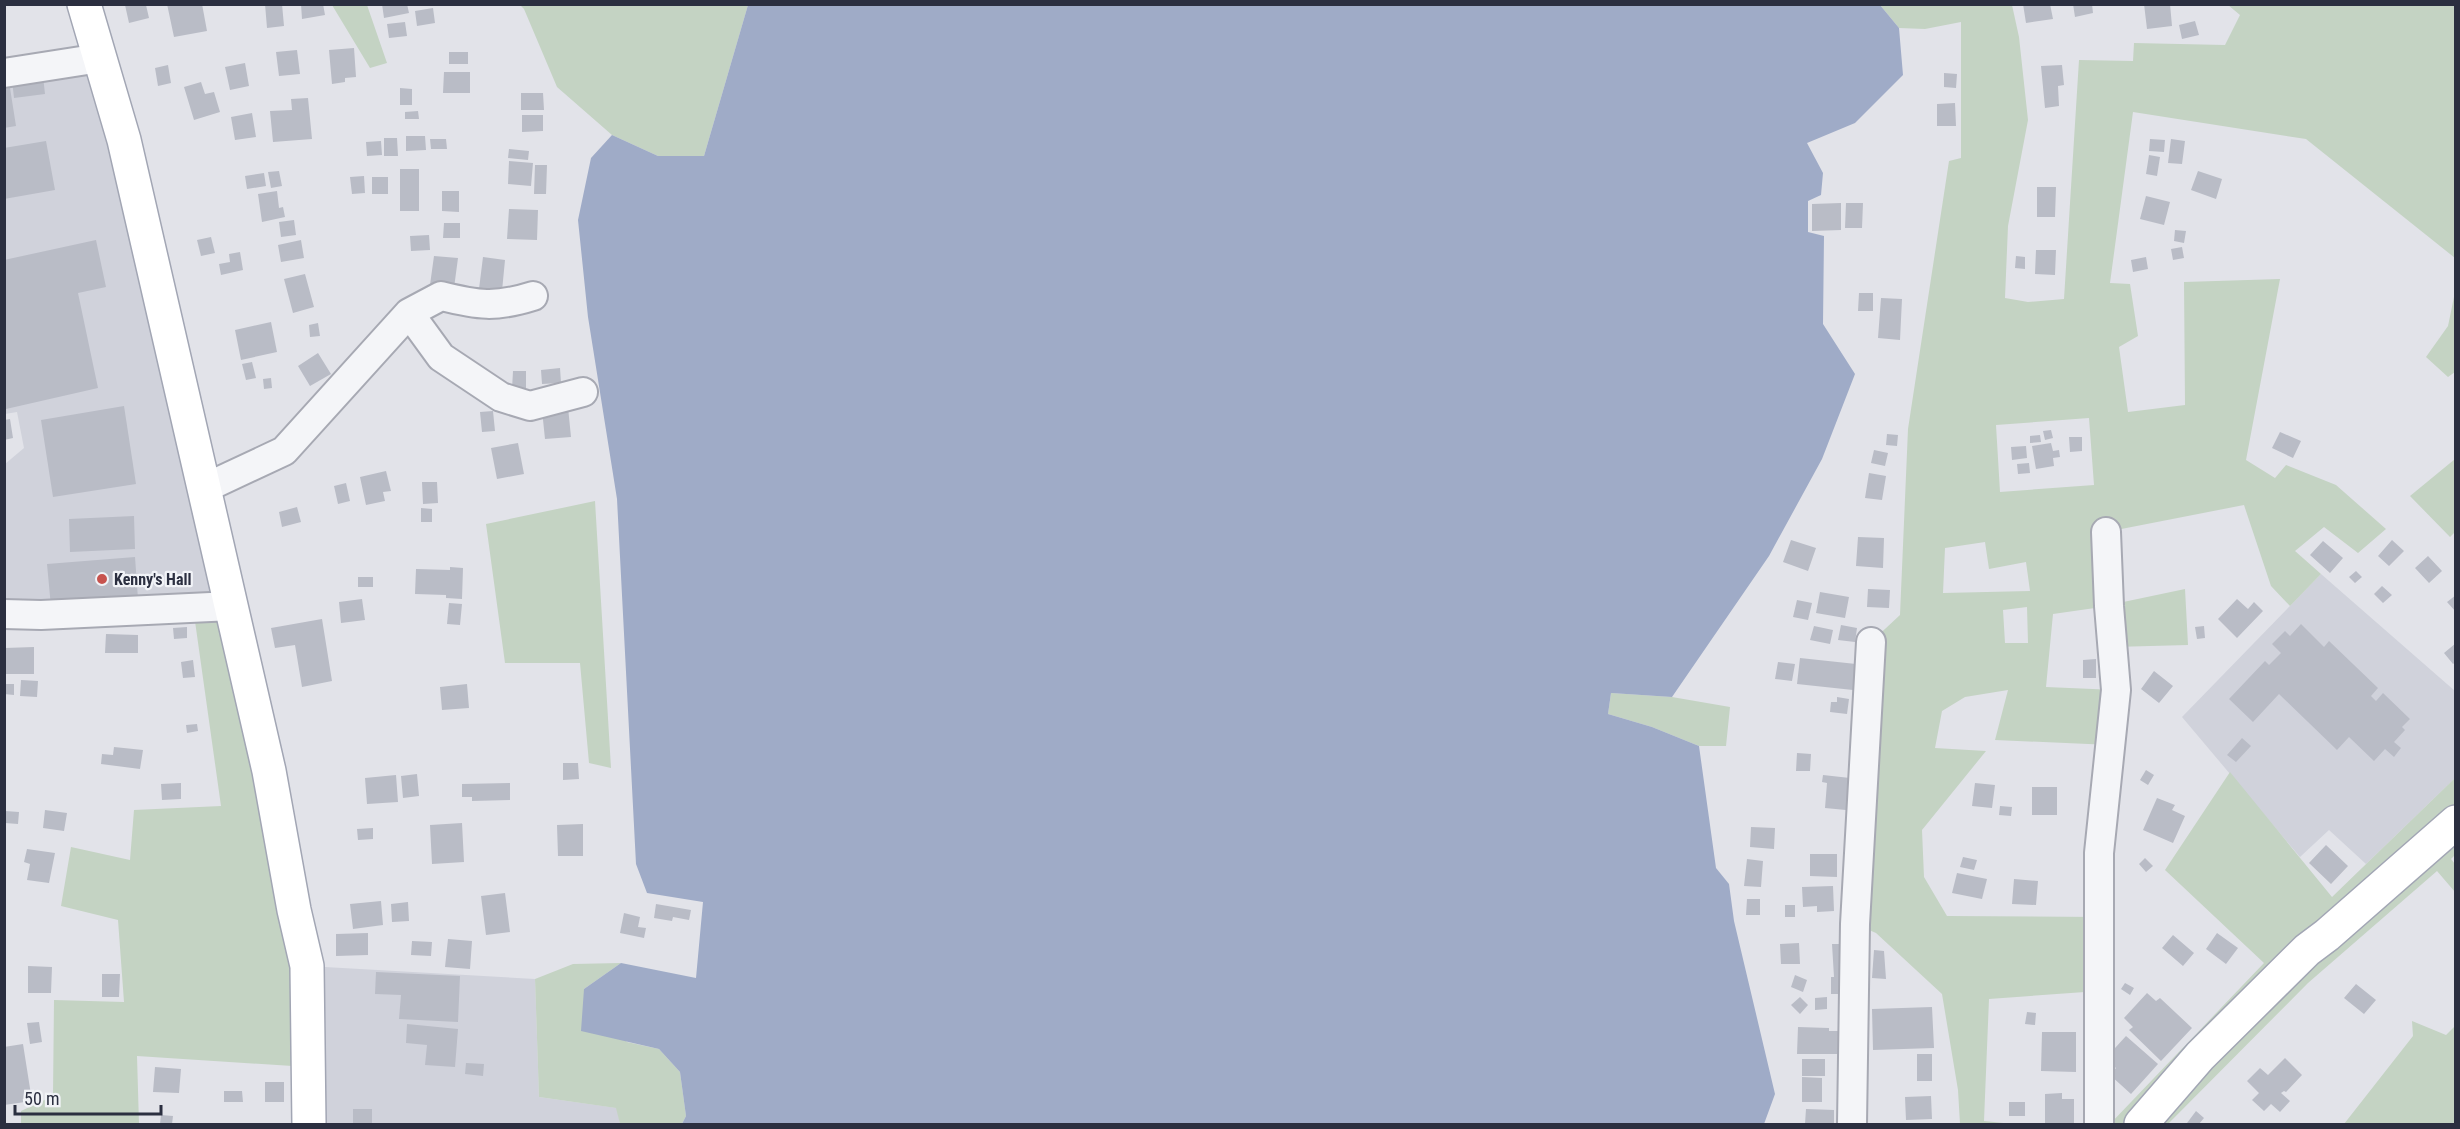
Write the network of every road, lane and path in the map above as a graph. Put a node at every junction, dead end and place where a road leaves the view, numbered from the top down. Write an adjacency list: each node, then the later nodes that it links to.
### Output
1 (84, 4): 2 (main road)
2 (100, 58): 3 (street); 7 (main road)
3 (4, 73)
4 (533, 296): 5 (street)
5 (409, 313): 6 (street); 7 (street)
6 (583, 392)
7 (205, 488): 9 (main road)
8 (2106, 532): 15 (street)
9 (232, 606): 10 (street); 13 (main road)
10 (4, 614)
11 (1871, 642): 14 (street)
12 (2456, 822): 16 (main road)
13 (309, 1125)
14 (1852, 1125)
15 (2099, 1125)
16 (2141, 1125)

